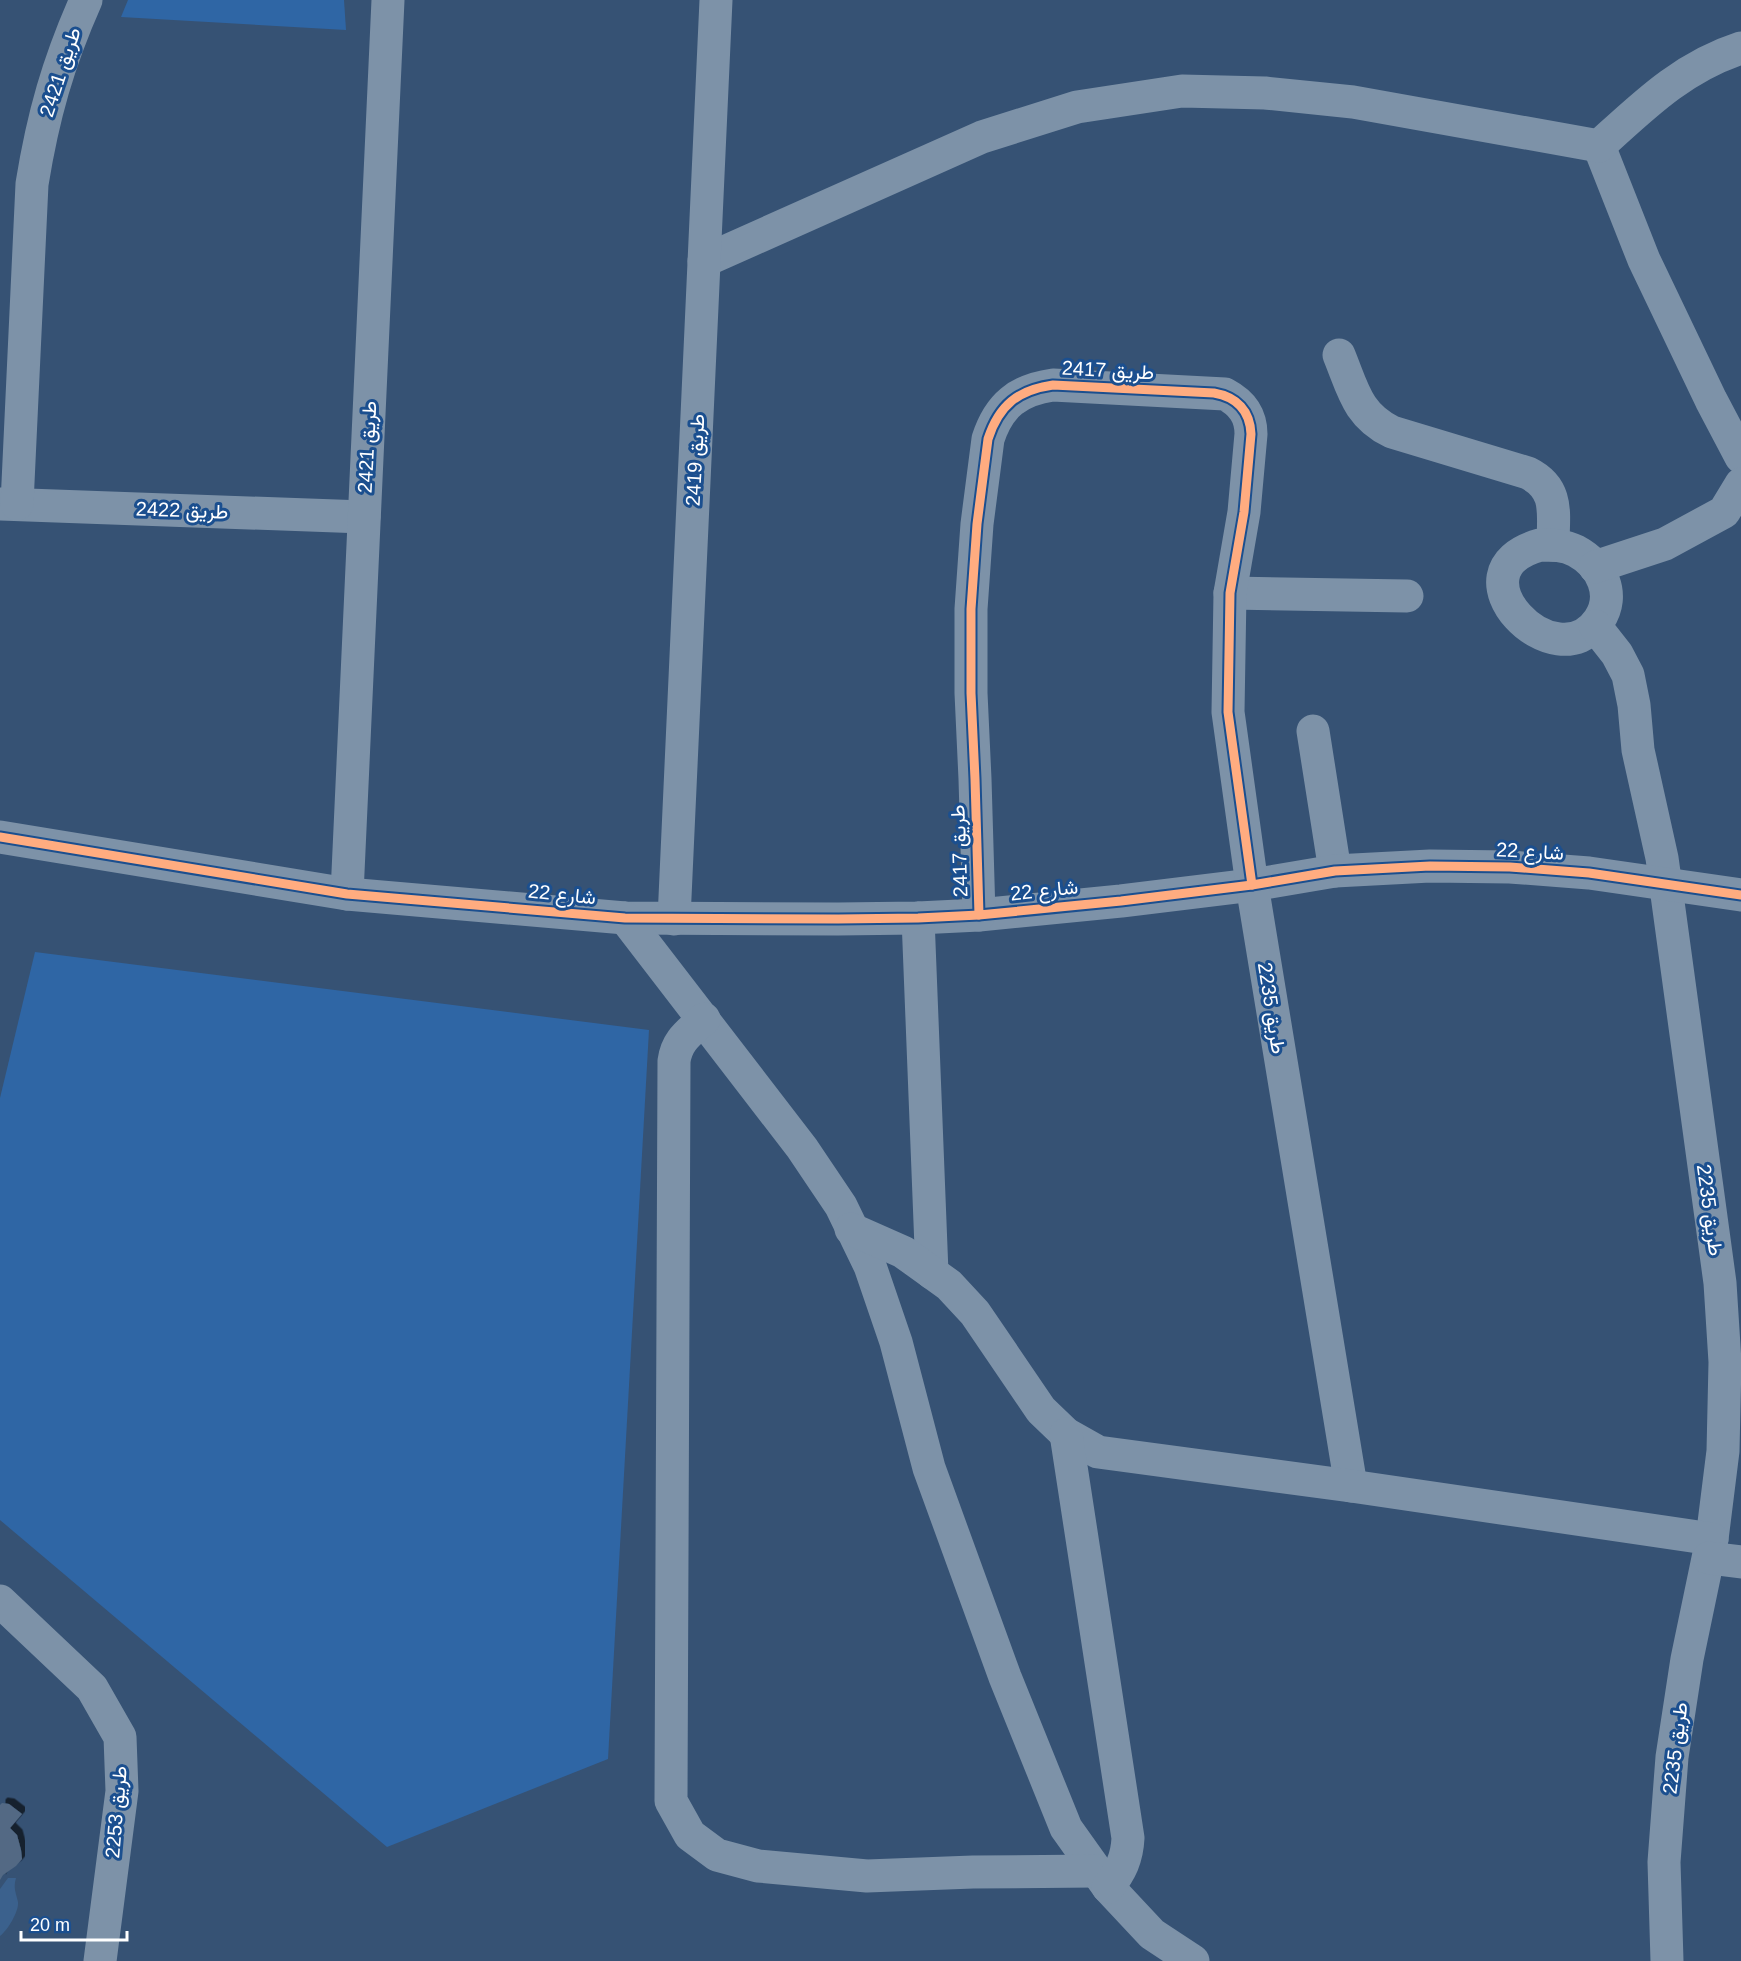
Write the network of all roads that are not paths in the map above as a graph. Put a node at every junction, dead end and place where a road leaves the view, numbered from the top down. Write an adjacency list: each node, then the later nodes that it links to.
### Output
1 (86, 0): 10 (street, طريق 2421)
2 (388, 0): 11 (street, طريق 2421)
3 (716, 0): 6 (street, طريق 2419)
4 (1741, 48): 5 (street)
5 (1599, 146): 6 (street); 8 (street)
6 (704, 261): 27 (street, طريق 2419)
7 (1339, 355): 12 (street)
8 (1741, 457)
9 (1741, 484): 13 (street)
10 (9, 504): 11 (street, طريق 2422)
11 (364, 517): 22 (street, طريق 2421)
12 (1553, 545): 13 (street); 16 (street)
13 (1595, 567): 16 (street)
14 (1230, 593): 15 (street); 21 (street, طريق 2417); 24 (street, طريق 2417)
15 (1407, 596)
16 (1594, 626): 20 (street, طريق 2235)
17 (1313, 730): 19 (street)
18 (0, 837): 22 (street, شارع 22)
19 (1335, 871): 20 (street, شارع 22); 21 (street, شارع 22)
20 (1664, 884): 23 (street, شارع 22); 31 (street, طريق 2235)
21 (1252, 885): 24 (street, شارع 22); 33 (street, طريق 2235)
22 (347, 894): 25 (street, شارع 22)
23 (1741, 895)
24 (979, 915): 26 (street, شارع 22)
25 (625, 918): 27 (street, شارع 22); 28 (street)
26 (918, 918): 27 (street, شارع 22); 30 (street)
27 (674, 919)
28 (704, 1019): 29 (street); 38 (street)
29 (851, 1229): 30 (street); 38 (street)
30 (932, 1273): 32 (street)
31 (1731, 1284): 34 (street, طريق 2235)
32 (1066, 1434): 33 (street); 38 (street)
33 (1351, 1486): 35 (street)
34 (1729, 1498): 35 (street, طريق 2235)
35 (1711, 1549): 36 (street); 41 (street, طريق 2235)
36 (1741, 1562)
37 (0, 1601): 39 (street, طريق 2253)
38 (1102, 1879): 40 (street)
39 (100, 1961)
40 (1193, 1961)
41 (1667, 1961)

